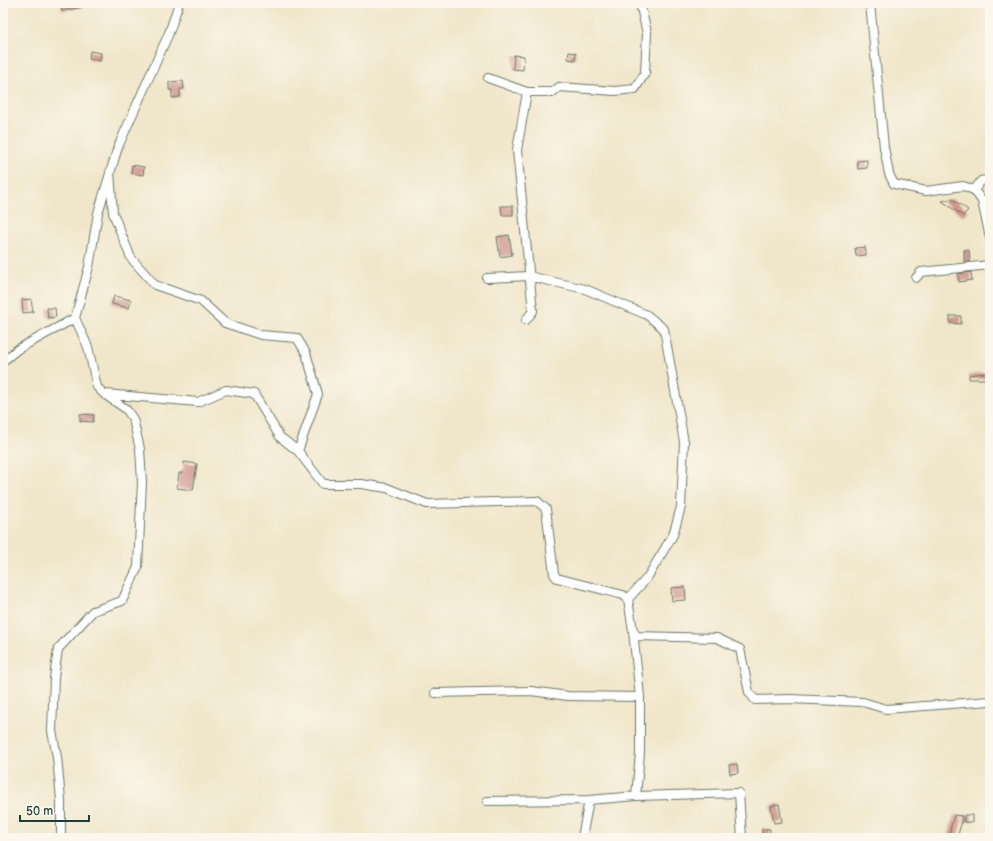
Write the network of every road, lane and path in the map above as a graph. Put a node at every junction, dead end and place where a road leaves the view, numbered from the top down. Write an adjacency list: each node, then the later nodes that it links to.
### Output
1 (179, 3): 6 (street)
2 (640, 3): 5 (street)
3 (870, 3): 8 (street)
4 (488, 78): 5 (street)
5 (527, 92): 11 (street)
6 (110, 172): 14 (street); 18 (street)
7 (990, 179): 8 (street)
8 (974, 190): 9 (street)
9 (990, 238)
10 (990, 265): 13 (street)
11 (528, 276): 12 (street); 15 (street); 19 (street)
12 (487, 278)
13 (916, 278)
14 (75, 318): 16 (street); 17 (street)
15 (526, 320)
16 (3, 361)
17 (104, 394): 18 (street); 27 (street)
18 (298, 452): 19 (street)
19 (628, 599): 20 (street)
20 (633, 631): 22 (street); 23 (street)
21 (435, 693): 22 (street)
22 (640, 697): 24 (street)
23 (990, 701)
24 (636, 796): 25 (street); 29 (street)
25 (589, 800): 26 (street); 28 (street)
26 (487, 801)
27 (61, 838)
28 (582, 838)
29 (742, 838)

